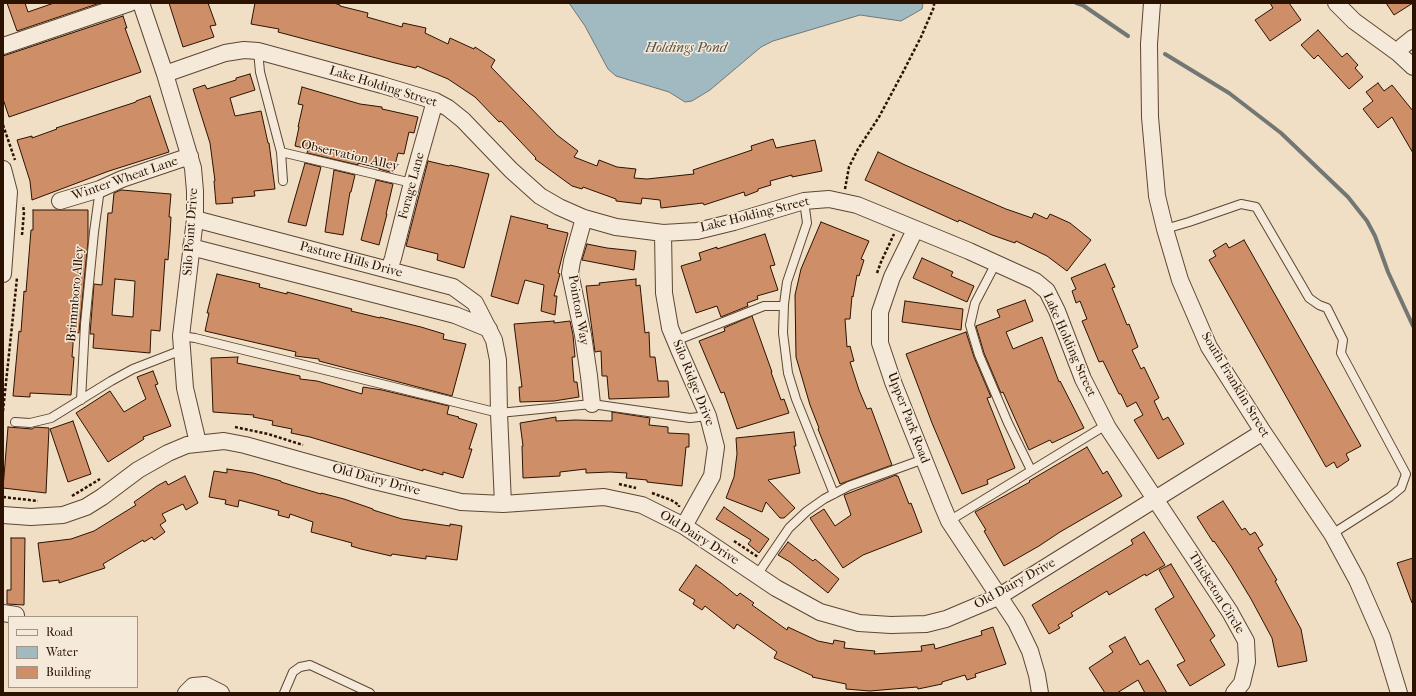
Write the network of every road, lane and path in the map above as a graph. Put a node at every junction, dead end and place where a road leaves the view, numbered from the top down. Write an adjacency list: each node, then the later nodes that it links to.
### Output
1 (130, 3): 7 (street)
2 (141, 3): 11 (street, Silo Point Drive)
3 (934, 3): 19 (path)
4 (1152, 3): 24 (street, South Franklin Street)
5 (1336, 3): 9 (street)
6 (1413, 38): 9 (street)
7 (3, 46)
8 (258, 51): 11 (street, Lake Holding Street); 12 (street, Lake Holding Street); 13 (lane)
9 (1398, 53): 10 (street)
10 (1413, 67)
11 (165, 74): 14 (street, Silo Point Drive)
12 (435, 101): 17 (street, Forage Lane); 22 (street, Lake Holding Street)
13 (281, 152): 16 (lane); 17 (lane, Observation Alley)
14 (190, 156): 18 (street, Winter Wheat Lane); 23 (street, Silo Point Drive)
15 (3, 169): 30 (street)
16 (283, 181)
17 (412, 183): 29 (street, Forage Lane)
18 (100, 189): 20 (street, Winter Wheat Lane); 35 (lane, Brimmboro Alley)
19 (844, 192)
20 (60, 201)
21 (804, 201): 25 (street, Lake Holding Street); 26 (street, Lake Holding Street); 31 (lane)
22 (584, 218): 26 (street, Lake Holding Street); 36 (street, Pointon Way)
23 (195, 219): 27 (street, Silo Point Drive); 29 (street, Pasture Hills Drive)
24 (1165, 229): 41 (street, South Franklin Street); 55 (lane)
25 (915, 230): 28 (street, Lake Holding Street); 43 (street, Upper Park Road)
26 (663, 233): 33 (street, Silo Ridge Drive)
27 (192, 247): 32 (street, Pasture Hills Drive); 34 (street, Silo Point Drive)
28 (996, 263): 40 (street, Lake Holding Street); 44 (lane)
29 (388, 270): 32 (street, Pasture Hills Drive)
30 (3, 274)
31 (784, 306): 33 (lane); 46 (lane)
32 (489, 329): 37 (street, Pasture Hills Drive)
33 (675, 340): 38 (street, Silo Ridge Drive)
34 (181, 343): 35 (lane); 37 (lane); 42 (street, Silo Point Drive)
35 (81, 400): 39 (lane)
36 (592, 404): 37 (lane); 38 (lane)
37 (498, 413): 51 (street, Pasture Hills Drive)
38 (708, 416): 54 (street, Silo Ridge Drive)
39 (15, 422)
40 (1106, 425): 44 (lane); 49 (street, Lake Holding Street)
41 (1263, 432): 49 (street, Old Dairy Drive); 55 (street, South Franklin Street)
42 (198, 443): 51 (street, Old Dairy Drive); 52 (street, Old Dairy Drive)
43 (924, 459): 46 (lane); 53 (street, Upper Park Road)
44 (1031, 470): 53 (lane)
45 (100, 479): 47 (path)
46 (834, 494): 57 (lane)
47 (71, 496)
48 (3, 497): 50 (path)
49 (1155, 500): 58 (street, Old Dairy Drive); 64 (street, Thicketon Circle)
50 (42, 502)
51 (503, 504): 54 (street, Old Dairy Drive)
52 (3, 515)
53 (949, 521): 58 (street, Upper Park Road)
54 (684, 526): 57 (street, Old Dairy Drive)
55 (1332, 534): 65 (street, South Franklin Street)
56 (728, 537): 57 (path)
57 (761, 569): 58 (street, Old Dairy Drive)
58 (998, 597): 63 (street)
59 (186, 693): 60 (street)
60 (221, 693)
61 (284, 693): 62 (lane)
62 (370, 693)
63 (1040, 693)
64 (1234, 693)
65 (1399, 693)

